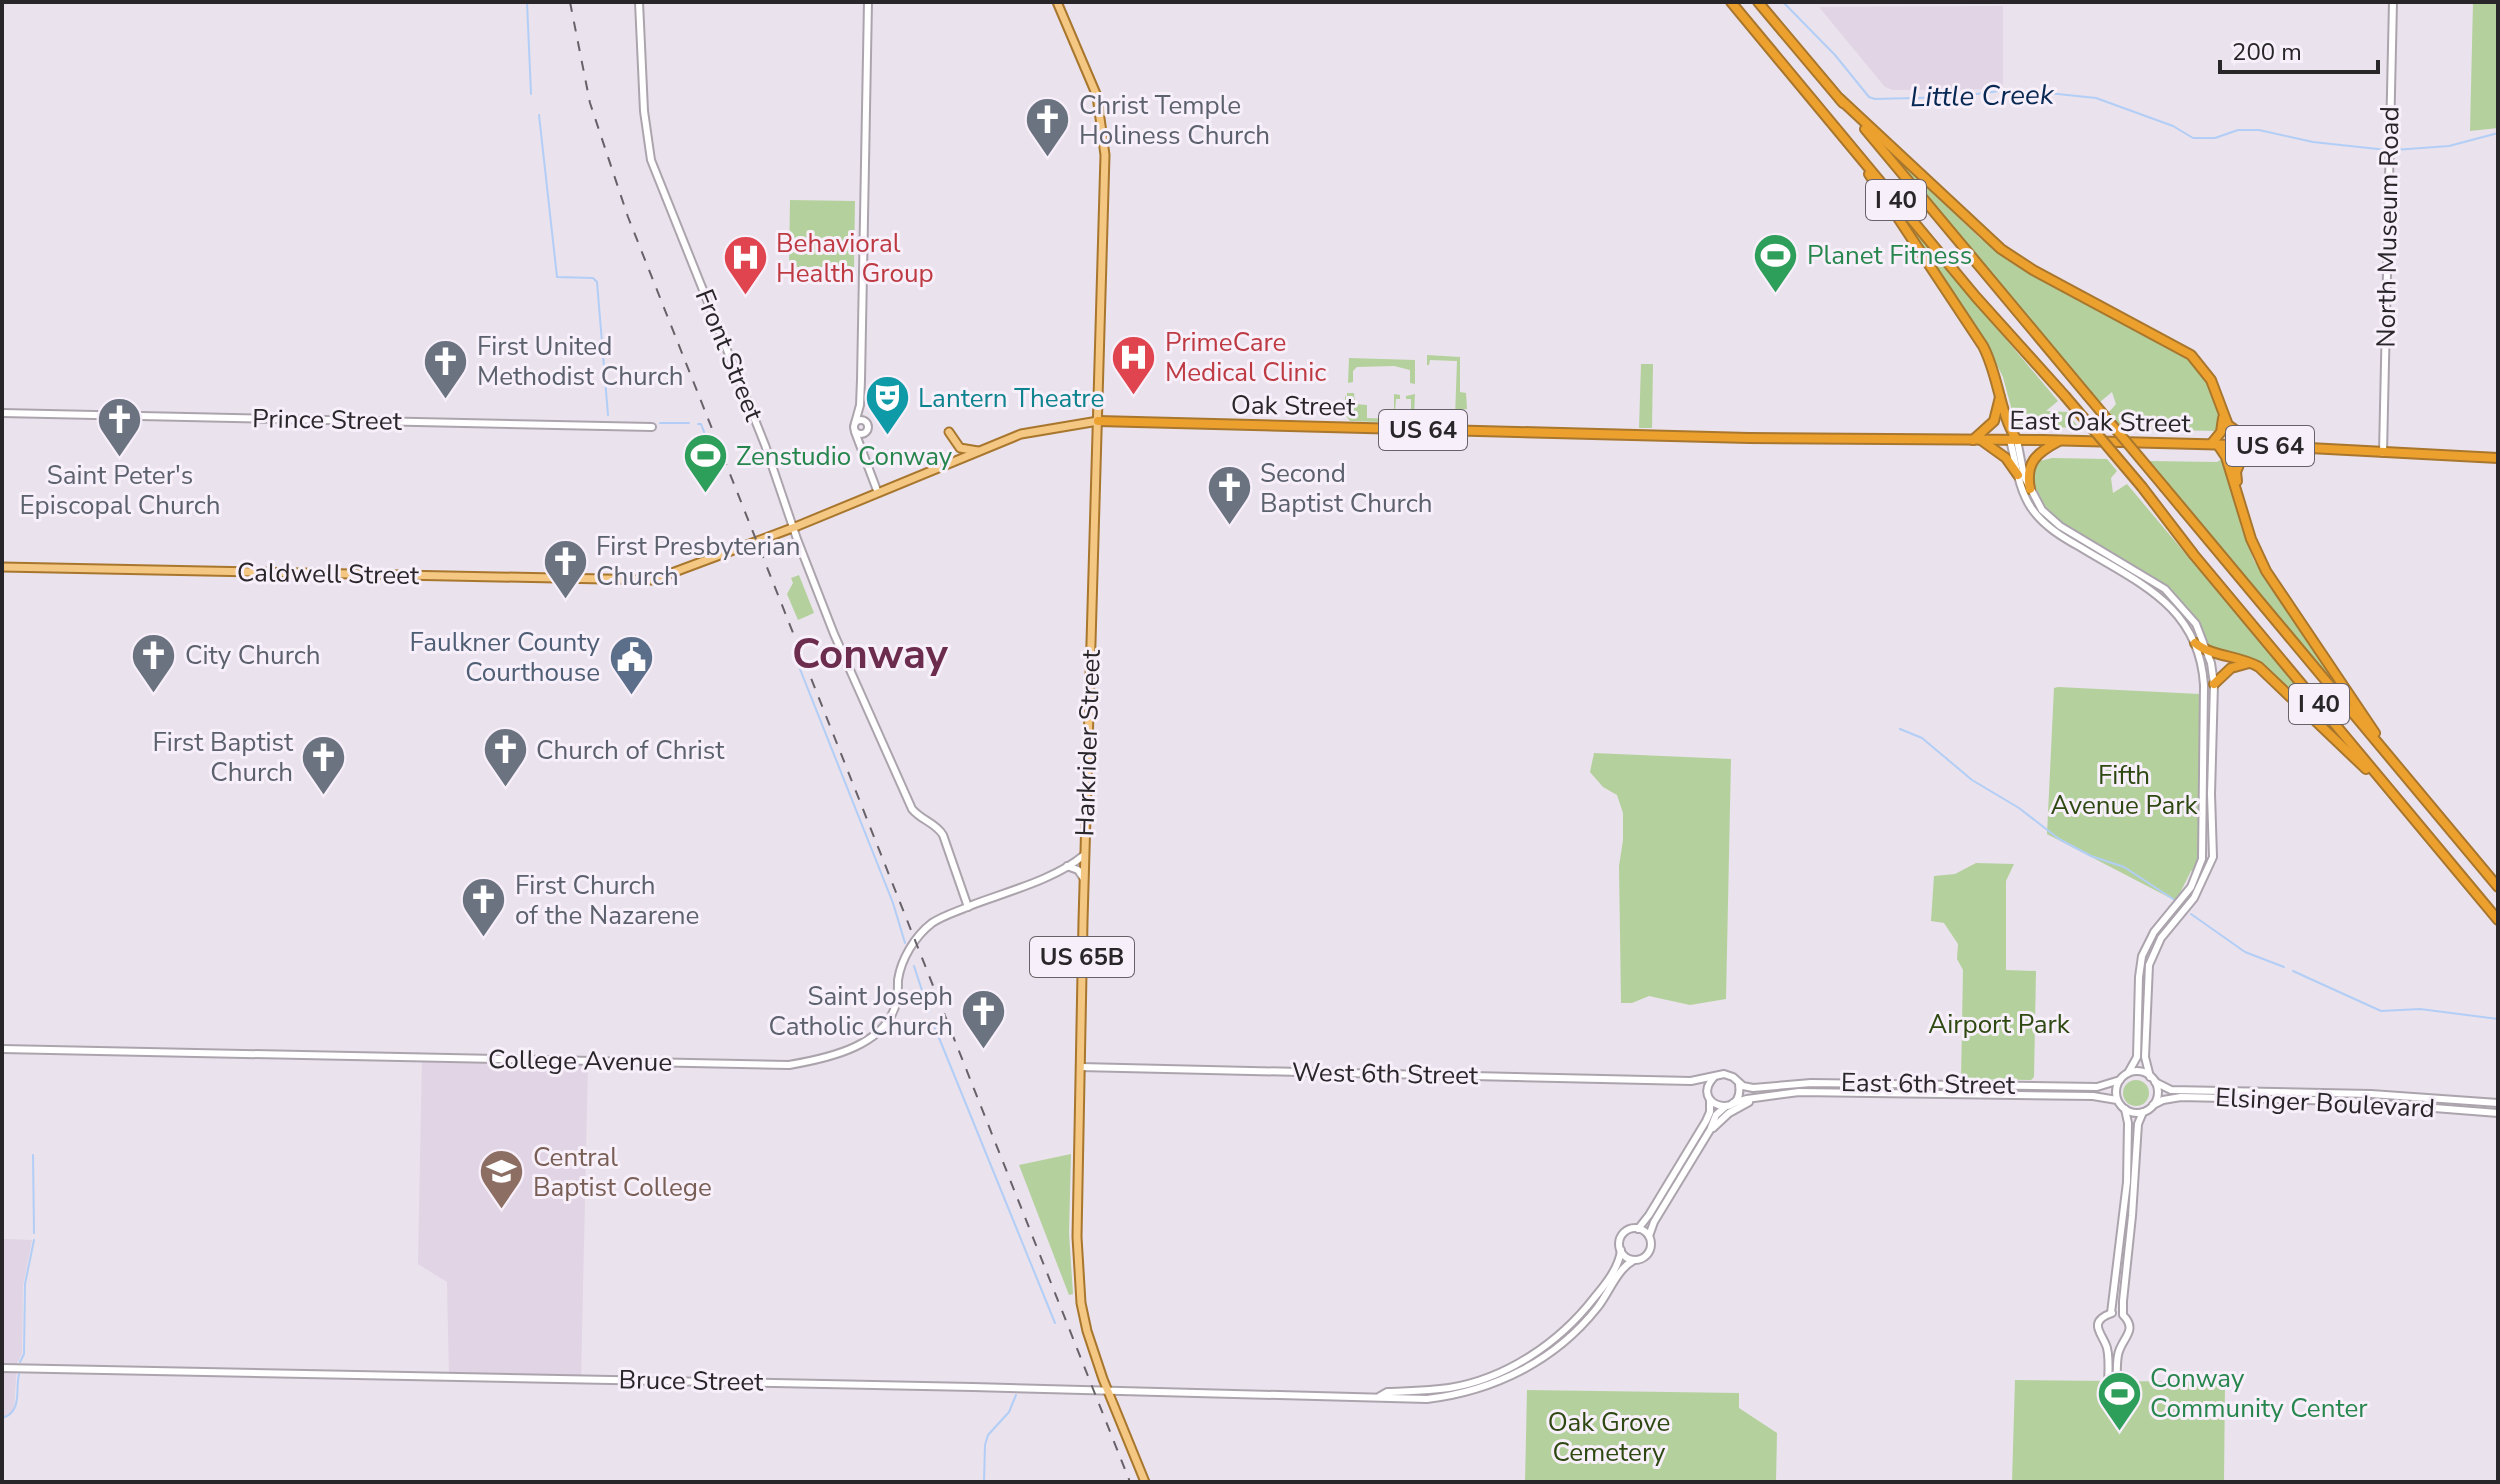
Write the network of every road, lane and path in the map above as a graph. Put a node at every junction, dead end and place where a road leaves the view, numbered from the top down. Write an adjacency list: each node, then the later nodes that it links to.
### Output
1 (639, 2): 34 (street, Front Street)
2 (868, 2): 10 (street)
3 (1057, 2): 14 (main road, Harkrider Street)
4 (1731, 2): 8 (highway, I 40)
5 (1758, 2): 7 (highway, I 40)
6 (2393, 2): 28 (street, North Museum Road)
7 (1840, 99): 12 (highway); 41 (highway, I 40, bridge)
8 (1844, 137): 9 (highway); 42 (highway, I 40, bridge)
9 (2000, 392): 21 (highway); 22 (highway)
10 (860, 405): 13 (street); 15 (street)
11 (2, 413): 16 (street, Prince Street)
12 (2223, 417): 25 (highway); 26 (highway)
13 (865, 421): 15 (street); 19 (street)
14 (1098, 421): 20 (highway, Oak Street / US 64); 27 (main road, Oak Street); 43 (main road, Harkrider Street / US 65B)
15 (855, 423): 17 (street)
16 (652, 427)
17 (855, 432): 19 (street); 24 (street)
18 (949, 432): 27 (main road)
19 (865, 433): 24 (street)
20 (1749, 438): 21 (highway, East Oak Street / US 64)
21 (1977, 440): 22 (highway, East Oak Street / US 64); 30 (highway)
22 (2014, 440): 23 (highway, East Oak Street / US 64); 30 (street); 31 (street)
23 (2060, 440): 25 (highway, East Oak Street / US 64); 31 (highway)
24 (858, 442): 32 (street)
25 (2214, 445): 26 (highway, East Oak Street / US 64); 33 (highway)
26 (2274, 446): 28 (highway, East Oak Street / US 64); 33 (highway)
27 (984, 450): 32 (main road, Oak Street)
28 (2383, 453): 29 (highway, East Oak Street / US 64)
29 (2498, 458)
30 (2018, 475): 37 (street)
31 (2030, 489): 38 (street)
32 (878, 493): 34 (main road, Oak Street)
33 (2241, 505): 41 (highway)
34 (795, 527): 36 (main road, Oak Street); 47 (street, Front Street)
35 (2, 567): 36 (main road, Caldwell Street)
36 (653, 580)
37 (2195, 643): 38 (highway); 51 (street)
38 (2208, 651): 39 (highway); 40 (street)
39 (2259, 667): 40 (highway); 42 (highway)
40 (2214, 684): 54 (street)
41 (2383, 749): 46 (highway, I 40)
42 (2390, 792): 48 (highway, I 40)
43 (1084, 855): 44 (street, College Avenue); 45 (main road, Harkrider Street / US 65B)
44 (1067, 866): 45 (street); 47 (street, College Avenue)
45 (1084, 879): 50 (main road, Harkrider Street / US 65B)
46 (2498, 887)
47 (968, 907): 49 (street, College Avenue)
48 (2498, 920)
49 (2, 1049)
50 (1080, 1067): 55 (street, West 6th Street); 84 (main road, Harkrider Street / US 65B)
51 (2128, 1073): 53 (street); 54 (street)
52 (1717, 1075): 55 (street, West 6th Street); 56 (street); 57 (street)
53 (2120, 1080): 56 (street, East 6th Street); 61 (street)
54 (2153, 1080): 58 (street, Elsinger Boulevard); 66 (street)
55 (1691, 1081): 57 (street)
56 (1737, 1081): 65 (street)
57 (1707, 1091): 60 (street)
58 (2371, 1094): 62 (street, Elsinger Boulevard); 64 (street)
59 (1762, 1097): 61 (street, East 6th Street); 65 (street, East 6th Street); 71 (street)
60 (1710, 1100): 65 (street); 72 (street)
61 (2117, 1100): 68 (street)
62 (2476, 1100): 63 (street, Elsinger Boulevard); 67 (street)
63 (2498, 1103)
64 (2371, 1104): 66 (street, Elsinger Boulevard); 67 (street, Elsinger Boulevard)
65 (1729, 1105): 71 (street)
66 (2153, 1105): 69 (street)
67 (2426, 1107): 70 (street, Elsinger Boulevard)
68 (2125, 1109): 69 (street); 76 (street)
69 (2143, 1112): 77 (street)
70 (2498, 1113)
71 (1710, 1130): 73 (street)
72 (1638, 1229): 73 (street); 74 (street)
73 (1649, 1236): 75 (street)
74 (1621, 1250): 75 (street); 80 (street, Bruce Street)
75 (1634, 1260): 82 (street, Bruce Street)
76 (2111, 1313): 77 (street); 78 (street)
77 (2123, 1315): 79 (street)
78 (2106, 1343): 79 (street); 79 (street)
79 (2121, 1344)
80 (1523, 1361): 82 (street); 83 (street, Bruce Street)
81 (2, 1368): 84 (street, Bruce Street)
82 (1503, 1380): 83 (street); 85 (street, Bruce Street)
83 (1468, 1383): 85 (street, Bruce Street)
84 (1108, 1392): 85 (street, Bruce Street); 86 (main road, Harkrider Street / US 65B)
85 (1380, 1396)
86 (1145, 1482)

